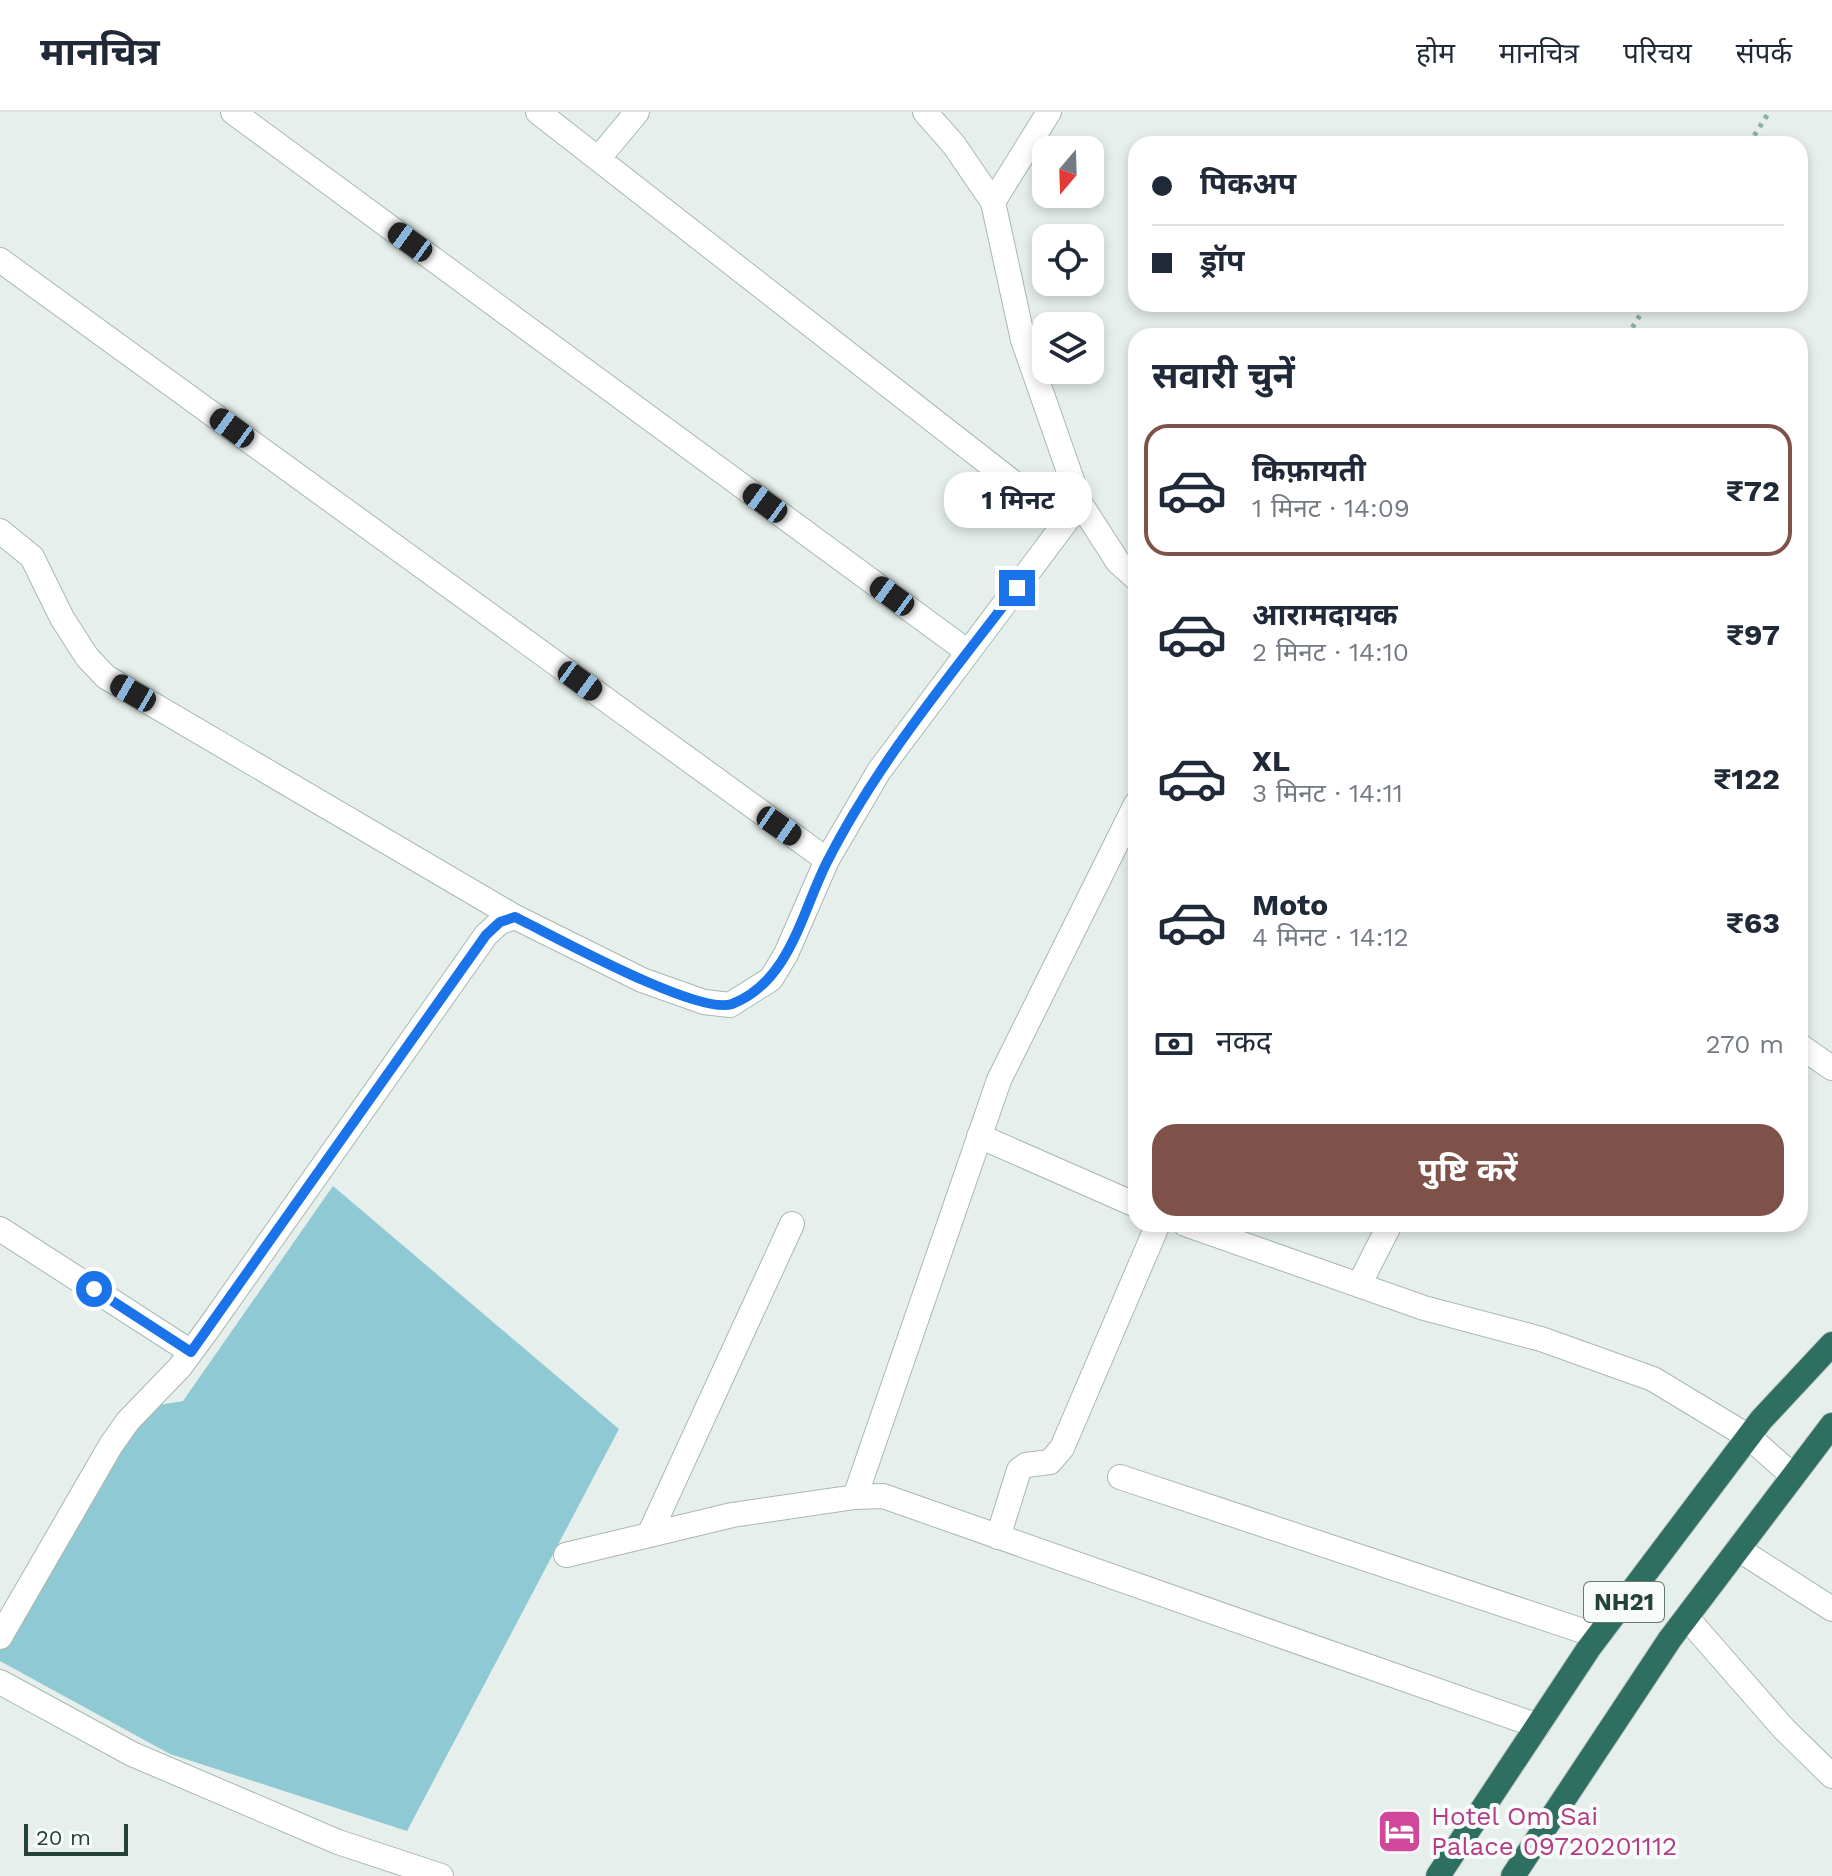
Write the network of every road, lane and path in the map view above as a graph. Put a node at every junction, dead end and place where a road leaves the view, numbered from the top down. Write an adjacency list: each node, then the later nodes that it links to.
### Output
1 (233, 112): 15 (street)
2 (538, 112): 8 (street)
3 (637, 112): 8 (street)
4 (925, 112): 9 (street)
5 (1049, 112): 9 (street)
6 (1769, 112): 7 (path)
7 (1754, 136)
8 (598, 159): 12 (street)
9 (993, 202): 11 (street)
10 (0, 260): 17 (street)
11 (1080, 503): 12 (street); 14 (street)
12 (1065, 523): 15 (street)
13 (0, 531): 18 (street)
14 (1128, 571)
15 (968, 652): 17 (street)
16 (1128, 820): 21 (street)
17 (827, 860): 18 (street)
18 (515, 917): 30 (street)
19 (1808, 1052): 20 (street)
20 (1832, 1068)
21 (979, 1136): 22 (street); 35 (street)
22 (1128, 1201)
23 (792, 1224): 36 (street)
24 (0, 1229): 30 (street)
25 (1155, 1232): 37 (street)
26 (1227, 1232): 28 (street)
27 (1386, 1232): 28 (street)
28 (1359, 1285): 32 (street)
29 (1832, 1344): 32 (highway, NH21)
30 (191, 1352): 43 (street)
31 (1832, 1425): 33 (highway, NH21)
32 (1749, 1437): 33 (street); 42 (highway, NH21)
33 (1793, 1476): 38 (highway, NH21)
34 (1120, 1477): 42 (street)
35 (855, 1497): 36 (street); 37 (street)
36 (649, 1535): 39 (street)
37 (998, 1537): 45 (street)
38 (1738, 1549): 40 (street); 41 (highway, NH21)
39 (566, 1555)
40 (1832, 1609)
41 (1687, 1618): 46 (street); 49 (highway, NH21)
42 (1598, 1636): 45 (highway, NH21)
43 (0, 1637)
44 (0, 1682): 47 (street)
45 (1538, 1726): 48 (highway, NH21)
46 (1832, 1776)
47 (441, 1876)
48 (1438, 1876)
49 (1513, 1876)

